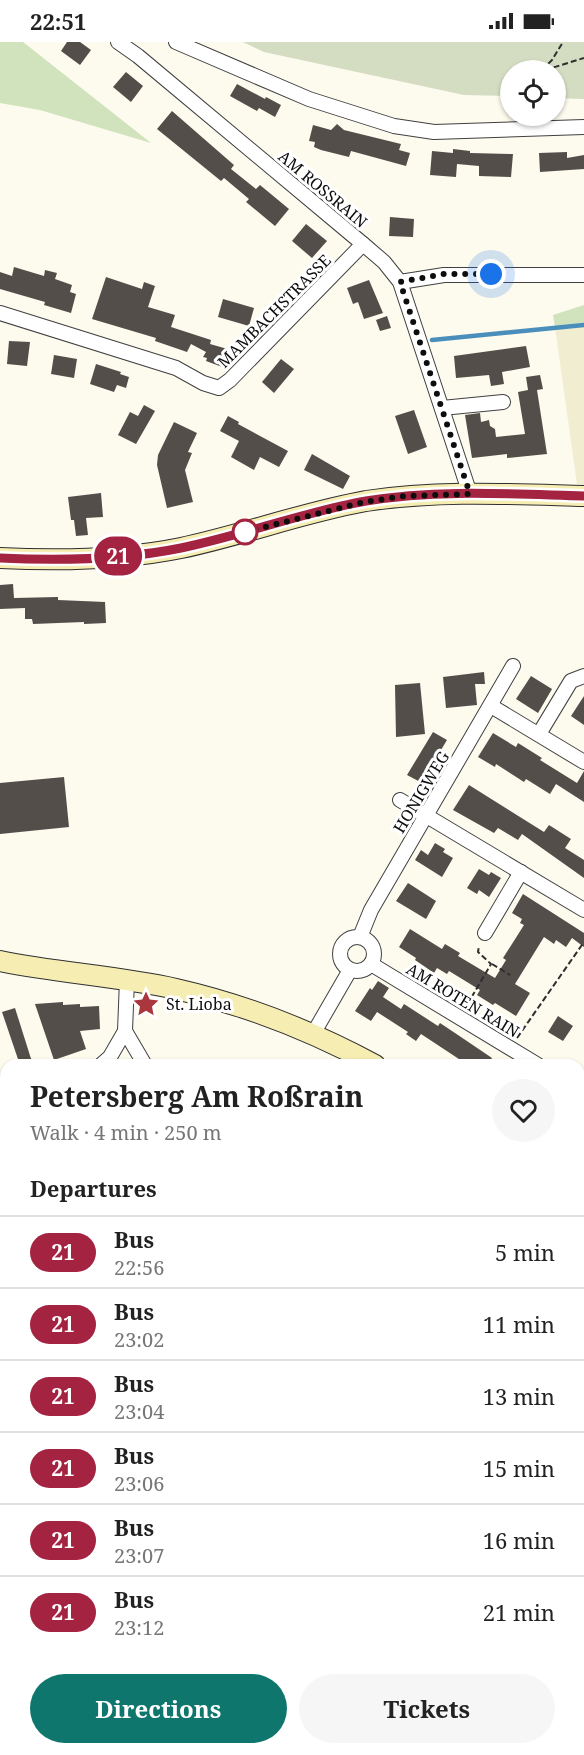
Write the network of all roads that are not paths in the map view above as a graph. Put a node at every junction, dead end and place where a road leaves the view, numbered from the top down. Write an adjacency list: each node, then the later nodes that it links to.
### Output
1 (118, 42): 4 (street, AM ROSSRAIN)
2 (176, 42): 3 (street)
3 (584, 127)
4 (363, 244): 6 (street, AM ROSSRAIN); 7 (street, MAMBACHSTRASSE)
5 (584, 275): 6 (street)
6 (400, 282): 9 (street, AM ROSSRAIN)
7 (0, 313)
8 (503, 402): 9 (street)
9 (442, 408): 10 (street, AM ROSSRAIN)
10 (470, 494): 11 (street); 12 (street)
11 (584, 496)
12 (0, 558)
13 (513, 666): 15 (street, HONIGWEG)
14 (584, 676): 16 (street)
15 (491, 706): 16 (street); 19 (street, HONIGWEG)
16 (539, 734): 17 (street)
17 (584, 762)
18 (400, 800): 19 (street)
19 (426, 815): 20 (street); 23 (street, HONIGWEG)
20 (521, 872): 21 (street); 22 (street)
21 (584, 910)
22 (485, 933)
23 (360, 937): 25 (street); 26 (street)
24 (0, 961): 27 (street)
25 (370, 964): 26 (street); 33 (street, AM ROTEN RAIN)
26 (350, 969): 29 (street)
27 (127, 980): 28 (street); 29 (street)
28 (125, 1030): 30 (street); 31 (street)
29 (313, 1034): 32 (street)
30 (108, 1059)
31 (142, 1059)
32 (363, 1059)
33 (528, 1059)

